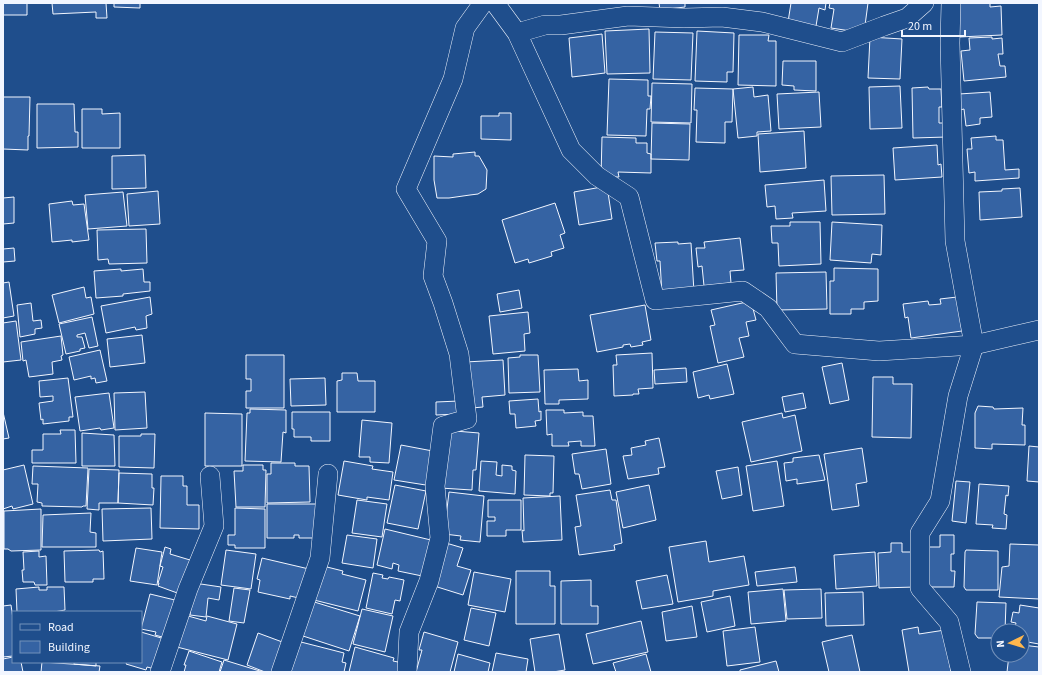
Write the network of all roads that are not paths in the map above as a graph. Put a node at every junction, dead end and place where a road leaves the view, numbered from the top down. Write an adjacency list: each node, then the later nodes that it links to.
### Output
1 (483, 3): 12 (street)
2 (495, 3): 5 (street)
3 (924, 3): 5 (street)
4 (951, 3): 7 (street)
5 (517, 33): 7 (street)
6 (1039, 330): 7 (street)
7 (974, 345): 13 (street)
8 (328, 474): 11 (street)
9 (210, 476): 10 (street)
10 (160, 672)
11 (281, 672)
12 (407, 672)
13 (961, 672)

